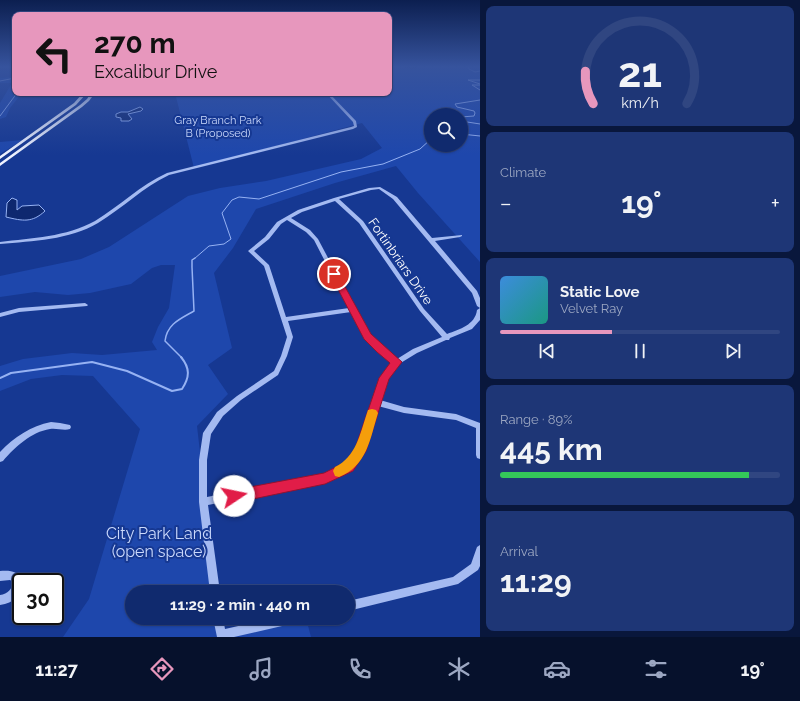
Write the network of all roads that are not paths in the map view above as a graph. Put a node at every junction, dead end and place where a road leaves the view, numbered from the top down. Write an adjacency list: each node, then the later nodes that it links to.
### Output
1 (82, 96): 4 (main road)
2 (90, 96): 5 (main road)
3 (330, 96): 10 (street)
4 (0, 158)
5 (0, 165)
6 (336, 200): 7 (street); 9 (street); 17 (street, Fortinbriars Drive)
7 (288, 218): 13 (street); 16 (street)
8 (460, 236): 9 (street)
9 (431, 240): 12 (street)
10 (0, 243)
11 (85, 305): 14 (street)
12 (480, 306)
13 (353, 310): 16 (street); 18 (street)
14 (0, 315)
15 (480, 315): 17 (street)
16 (284, 319): 24 (street)
17 (447, 338): 18 (street)
18 (397, 362): 19 (street)
19 (376, 402): 20 (street); 24 (street)
20 (480, 426): 22 (street)
21 (68, 427): 23 (street)
22 (480, 455)
23 (0, 458)
24 (203, 502): 27 (street)
25 (480, 550): 29 (street)
26 (0, 576): 28 (street)
27 (214, 585)
28 (0, 600)
29 (355, 604)
30 (219, 625): 31 (street)
31 (265, 625)

